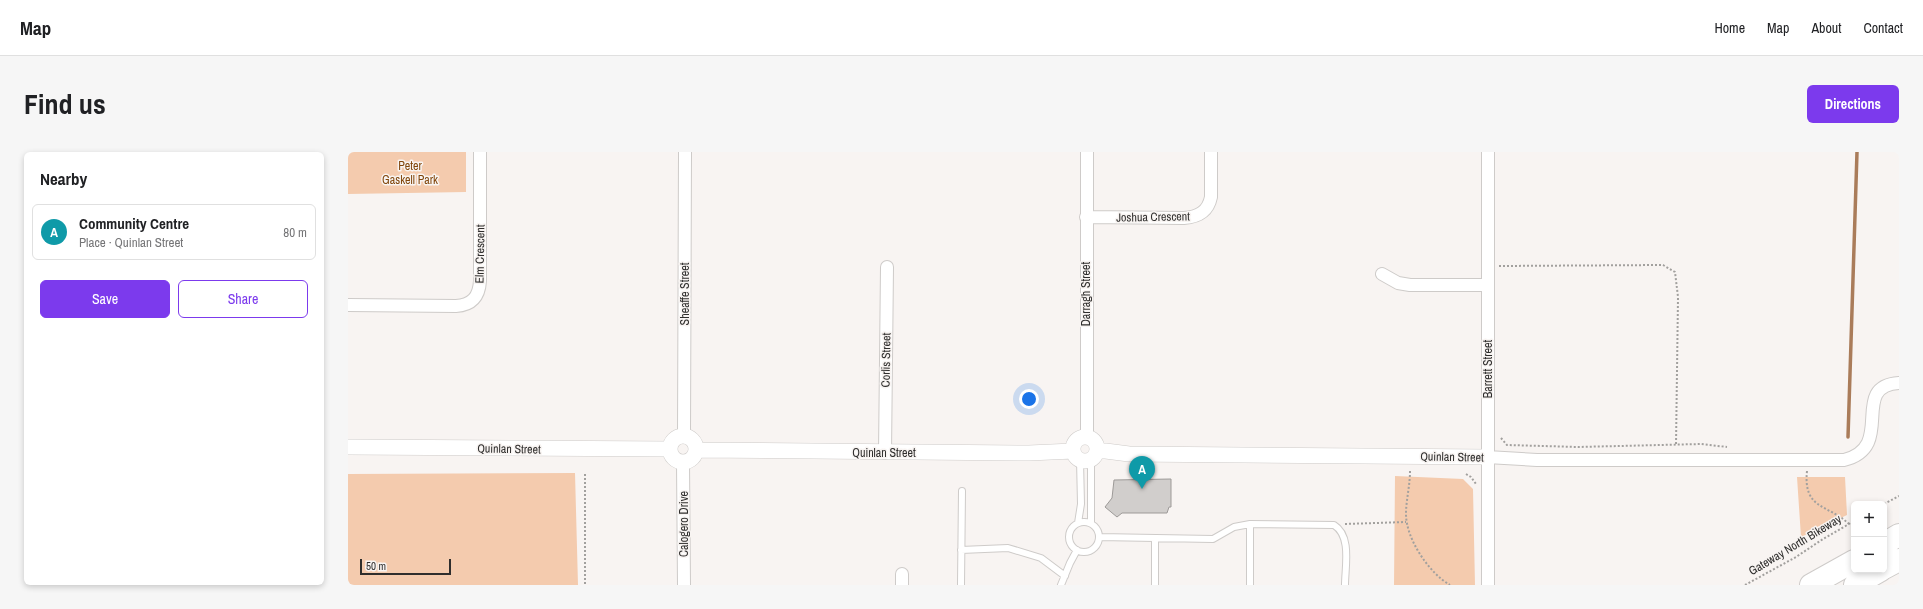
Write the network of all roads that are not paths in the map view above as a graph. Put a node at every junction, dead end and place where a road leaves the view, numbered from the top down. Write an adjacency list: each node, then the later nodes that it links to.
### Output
1 (480, 152): 10 (street, Elm Crescent)
2 (685, 152): 12 (street, Sheaffe Street)
3 (1087, 152): 6 (street, Darragh Street)
4 (1212, 152): 6 (street, Joshua Crescent)
5 (1488, 152): 9 (street, Barrett Street)
6 (1086, 217): 13 (street, Darragh Street)
7 (887, 267): 17 (street, Corlis Street)
8 (1382, 274): 9 (street)
9 (1488, 285): 19 (street, Barrett Street)
10 (348, 305)
11 (1899, 383): 19 (street, Quinlan Street)
12 (684, 436): 15 (street); 16 (street)
13 (1087, 437): 18 (street)
14 (348, 447): 15 (street, Quinlan Street)
15 (670, 449): 20 (street)
16 (696, 450): 17 (street, Quinlan Street); 20 (street)
17 (885, 453): 18 (street, Quinlan Street)
18 (1085, 455): 19 (street, Quinlan Street); 22 (lane); 23 (lane)
19 (1488, 457): 42 (street, Barrett Street)
20 (683, 462): 36 (street, Calogero Drive)
21 (962, 491): 29 (lane)
22 (1078, 523): 23 (lane); 30 (lane)
23 (1091, 523): 26 (lane)
24 (1250, 524): 27 (lane); 40 (lane); 41 (lane)
25 (1899, 535): 28 (highway)
26 (1099, 537): 27 (lane); 30 (lane)
27 (1155, 539): 39 (lane)
28 (1887, 542)
29 (961, 550): 35 (lane); 37 (lane)
30 (1077, 550): 35 (lane)
31 (1899, 560): 33 (highway)
32 (1851, 562): 43 (highway)
33 (1887, 566)
34 (1876, 573): 44 (highway)
35 (1065, 576): 38 (lane)
36 (684, 585)
37 (961, 585)
38 (1061, 585)
39 (1154, 585)
40 (1250, 585)
41 (1345, 585)
42 (1488, 585)
43 (1811, 585)
44 (1855, 585)

